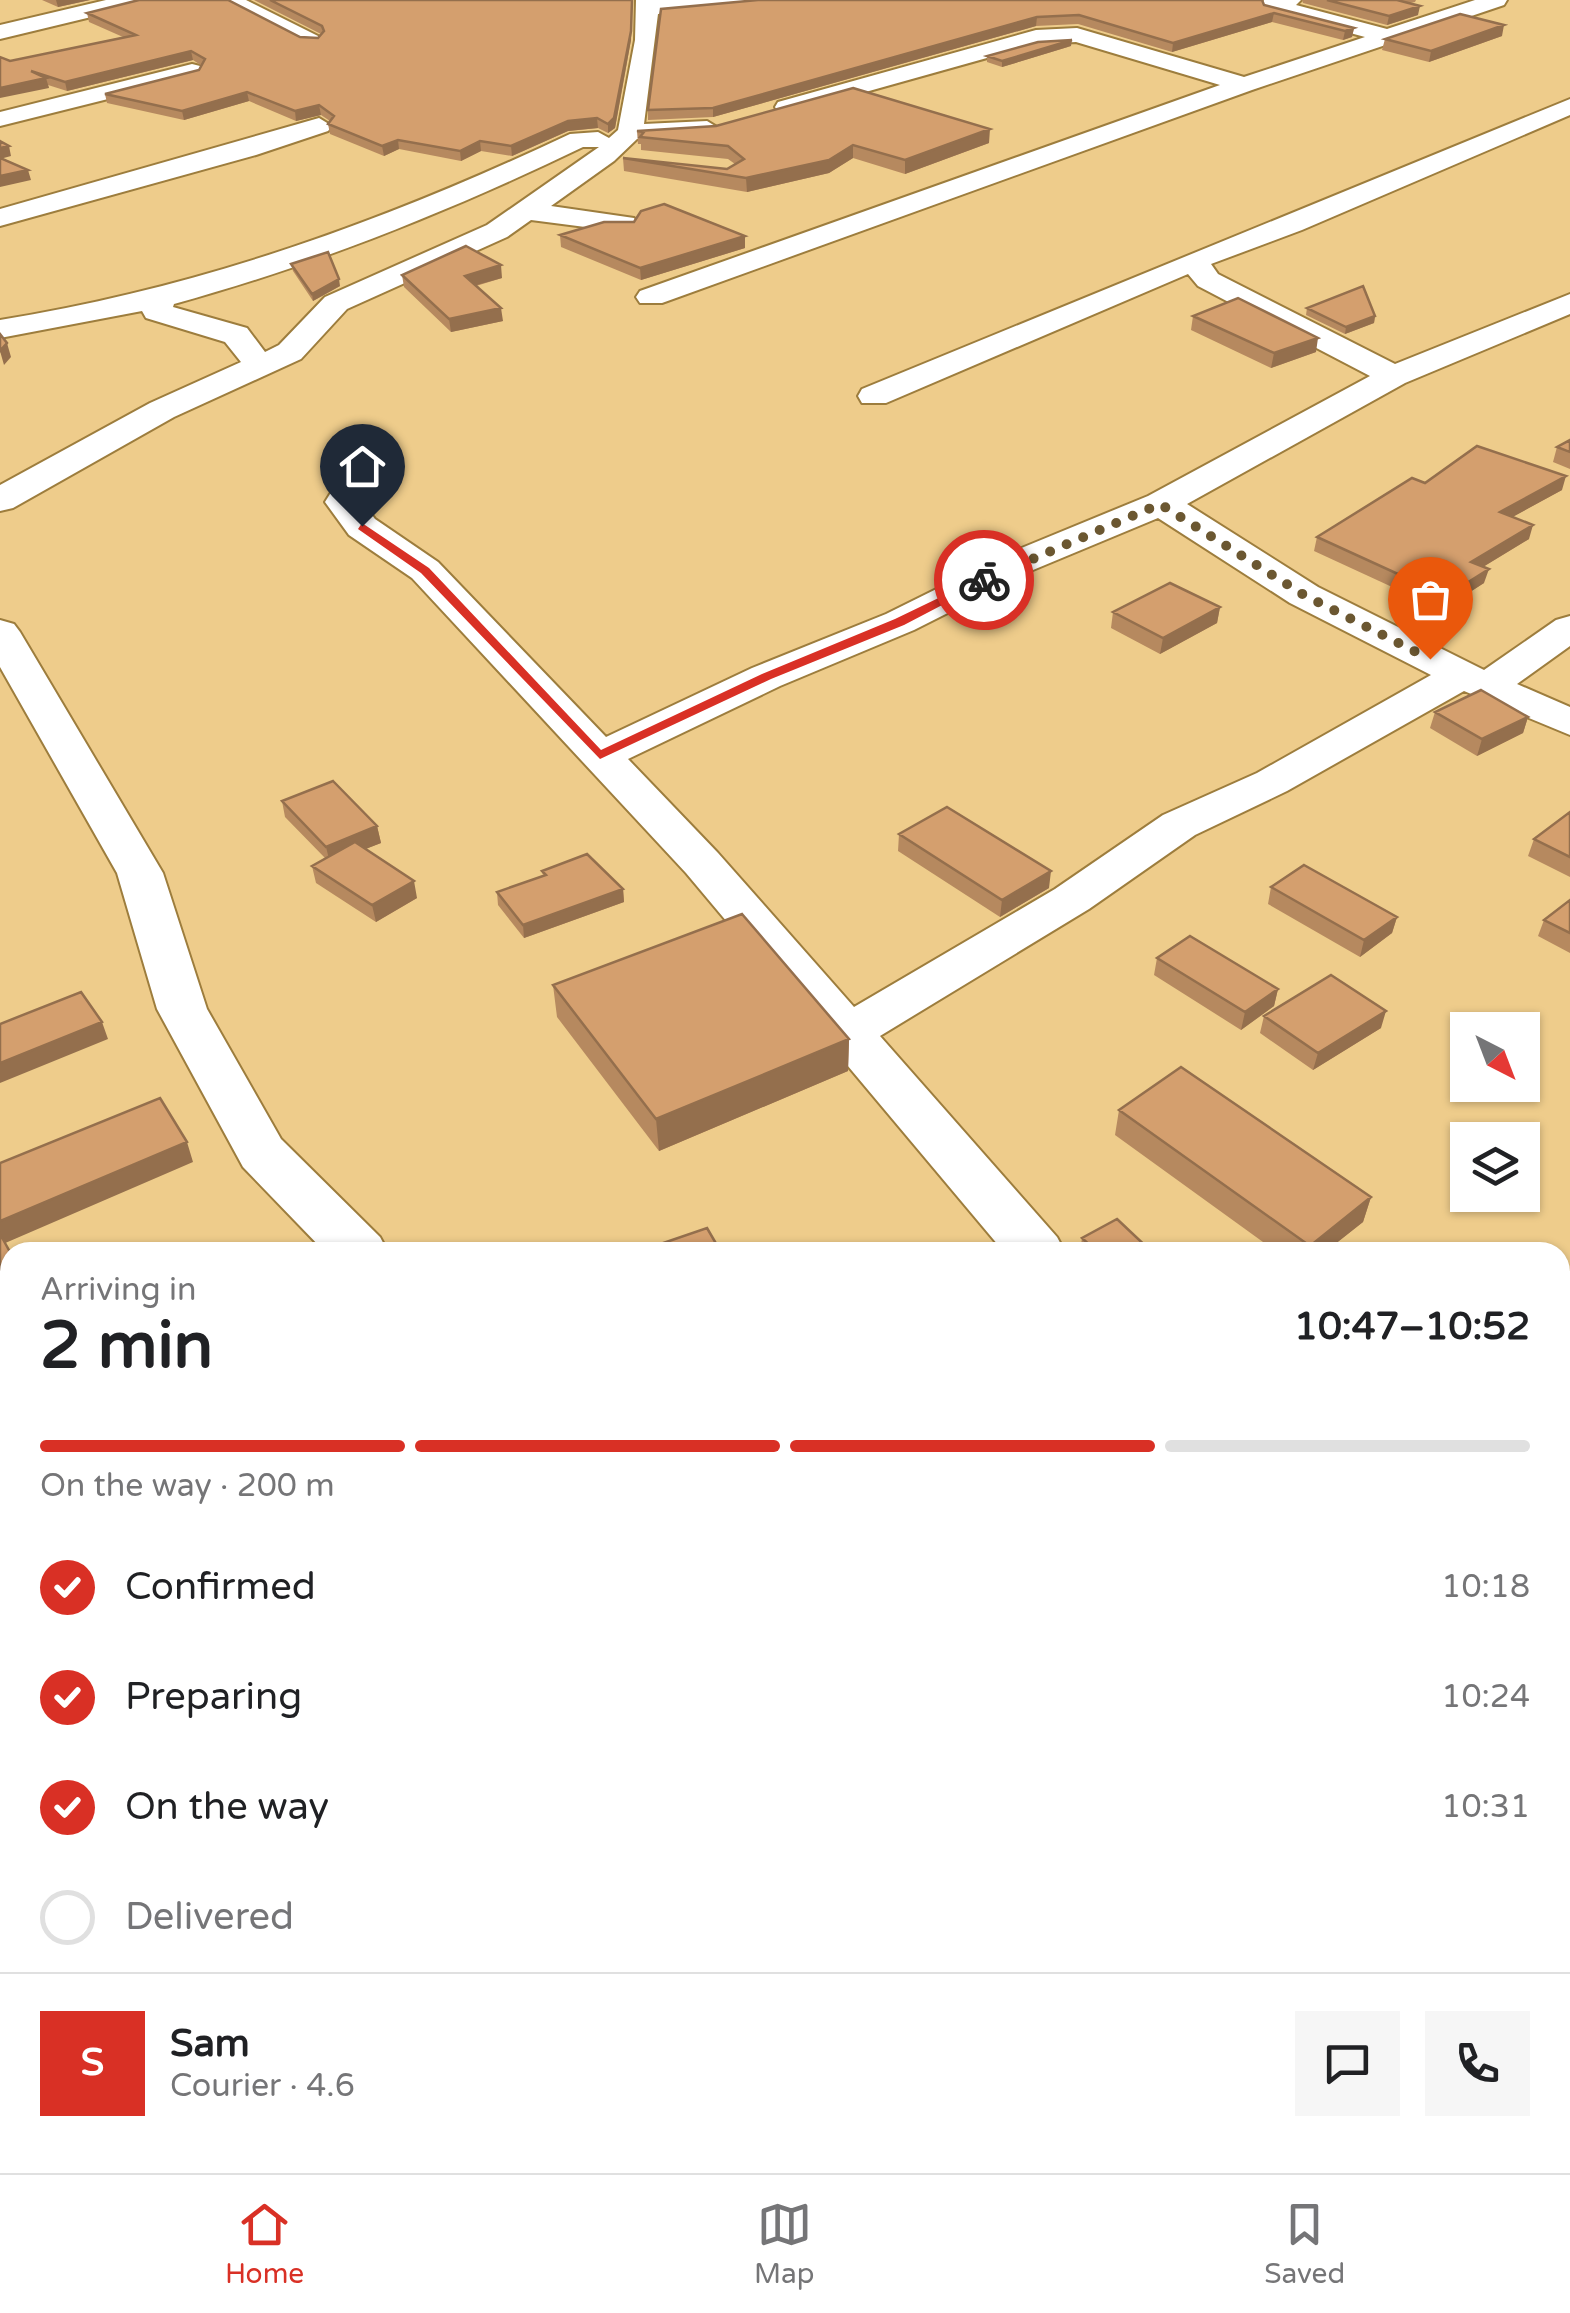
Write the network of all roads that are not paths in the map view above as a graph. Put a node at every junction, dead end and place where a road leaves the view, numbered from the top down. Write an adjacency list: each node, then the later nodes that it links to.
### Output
1 (133, 0): 7 (street)
2 (229, 0): 9 (street)
3 (756, 0): 6 (street)
4 (1496, 0): 8 (street)
5 (1273, 2): 8 (street)
6 (647, 4): 17 (street)
7 (0, 32)
8 (1391, 37): 11 (street)
9 (310, 38)
10 (192, 71): 14 (street)
11 (1244, 85): 13 (street); 23 (street)
12 (1570, 106): 21 (street)
13 (772, 112)
14 (0, 119)
15 (734, 122): 17 (street)
16 (320, 126): 19 (street)
17 (624, 148): 18 (street); 22 (street)
18 (526, 211): 20 (street); 26 (street)
19 (0, 218)
20 (624, 224)
21 (1193, 261): 27 (street); 28 (street)
22 (160, 295): 25 (street); 26 (street)
23 (651, 297)
24 (1570, 304): 27 (street)
25 (0, 329)
26 (258, 364): 29 (street)
27 (1394, 376): 31 (street)
28 (874, 396)
29 (0, 500)
30 (343, 502): 36 (street)
31 (1160, 504): 34 (street); 36 (street)
32 (1570, 628): 34 (street)
33 (0, 632): 38 (street)
34 (1476, 680): 35 (street); 37 (street)
35 (1570, 722)
36 (600, 756): 37 (street)
37 (846, 1034): 39 (street)
38 (350, 1242)
39 (1028, 1242)

